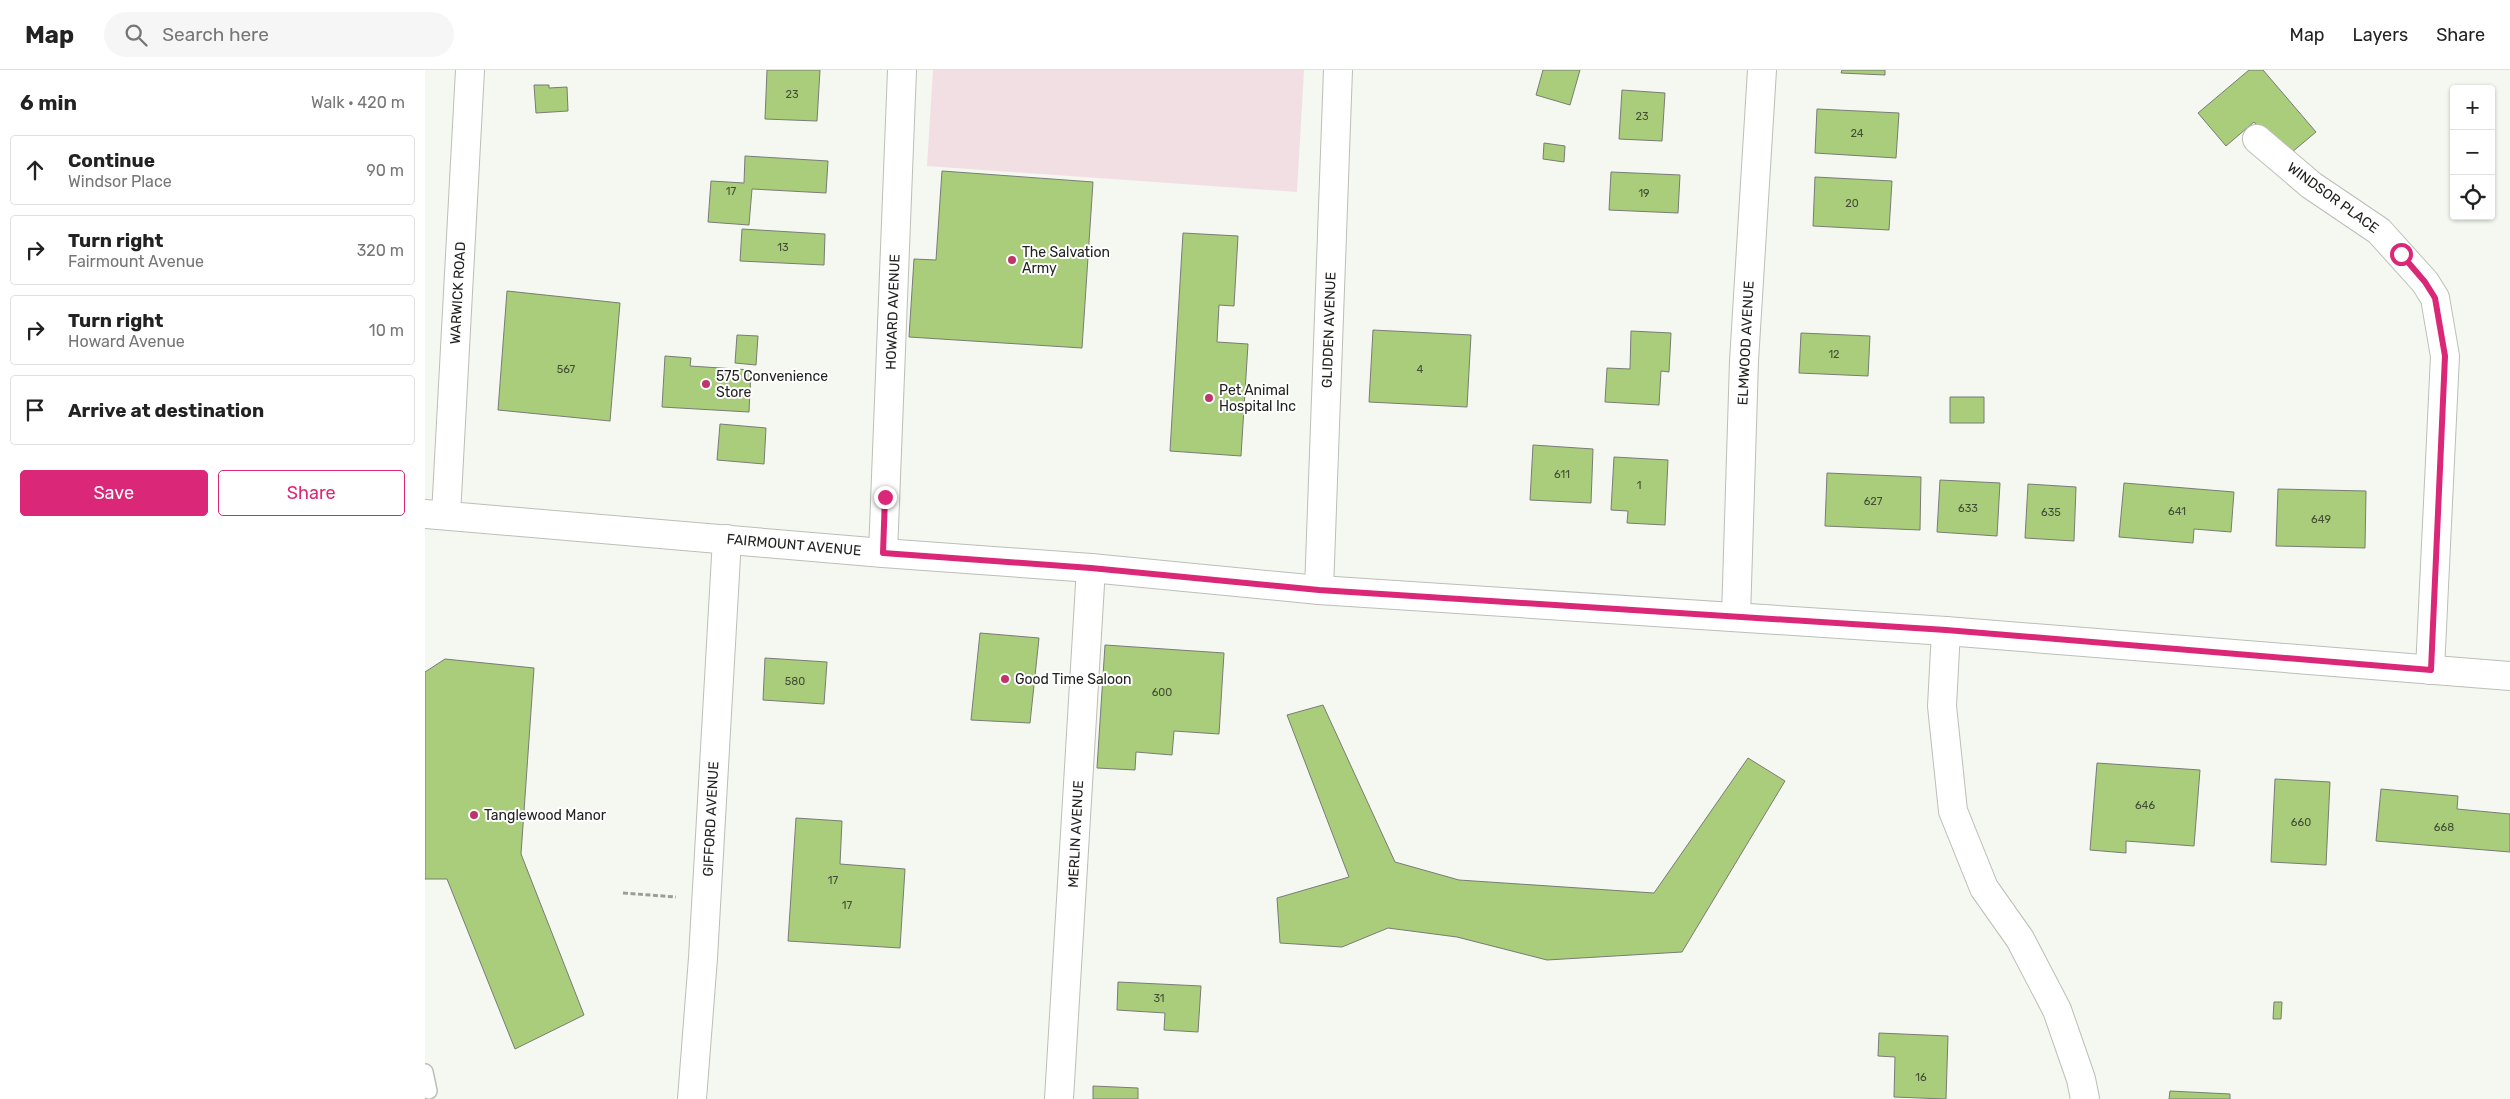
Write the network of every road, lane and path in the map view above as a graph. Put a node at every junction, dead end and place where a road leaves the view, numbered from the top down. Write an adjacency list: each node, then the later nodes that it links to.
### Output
1 (470, 70): 6 (street, WARWICK ROAD)
2 (902, 70): 8 (street, HOWARD AVENUE)
3 (1338, 70): 10 (street, GLIDDEN AVENUE)
4 (1763, 70): 11 (street, ELMWOOD AVENUE)
5 (2257, 139): 13 (street, WINDSOR PLACE)
6 (435, 514): 7 (street, FAIRMOUNT AVENUE)
7 (727, 539): 8 (street, FAIRMOUNT AVENUE); 16 (street, GIFFORD AVENUE)
8 (883, 553): 9 (street, FAIRMOUNT AVENUE)
9 (1091, 568): 10 (street, FAIRMOUNT AVENUE); 20 (street, MERLIN AVENUE)
10 (1319, 590): 11 (street, FAIRMOUNT AVENUE)
11 (1736, 617): 12 (street, FAIRMOUNT AVENUE)
12 (1946, 630): 13 (street, FAIRMOUNT AVENUE); 21 (street)
13 (2431, 670): 14 (street, FAIRMOUNT AVENUE)
14 (2510, 676)
15 (623, 893): 16 (path)
16 (707, 899): 19 (street, GIFFORD AVENUE)
17 (425, 1072): 18 (lane)
18 (429, 1090)
19 (692, 1099)
20 (1059, 1099)
21 (2085, 1099)

